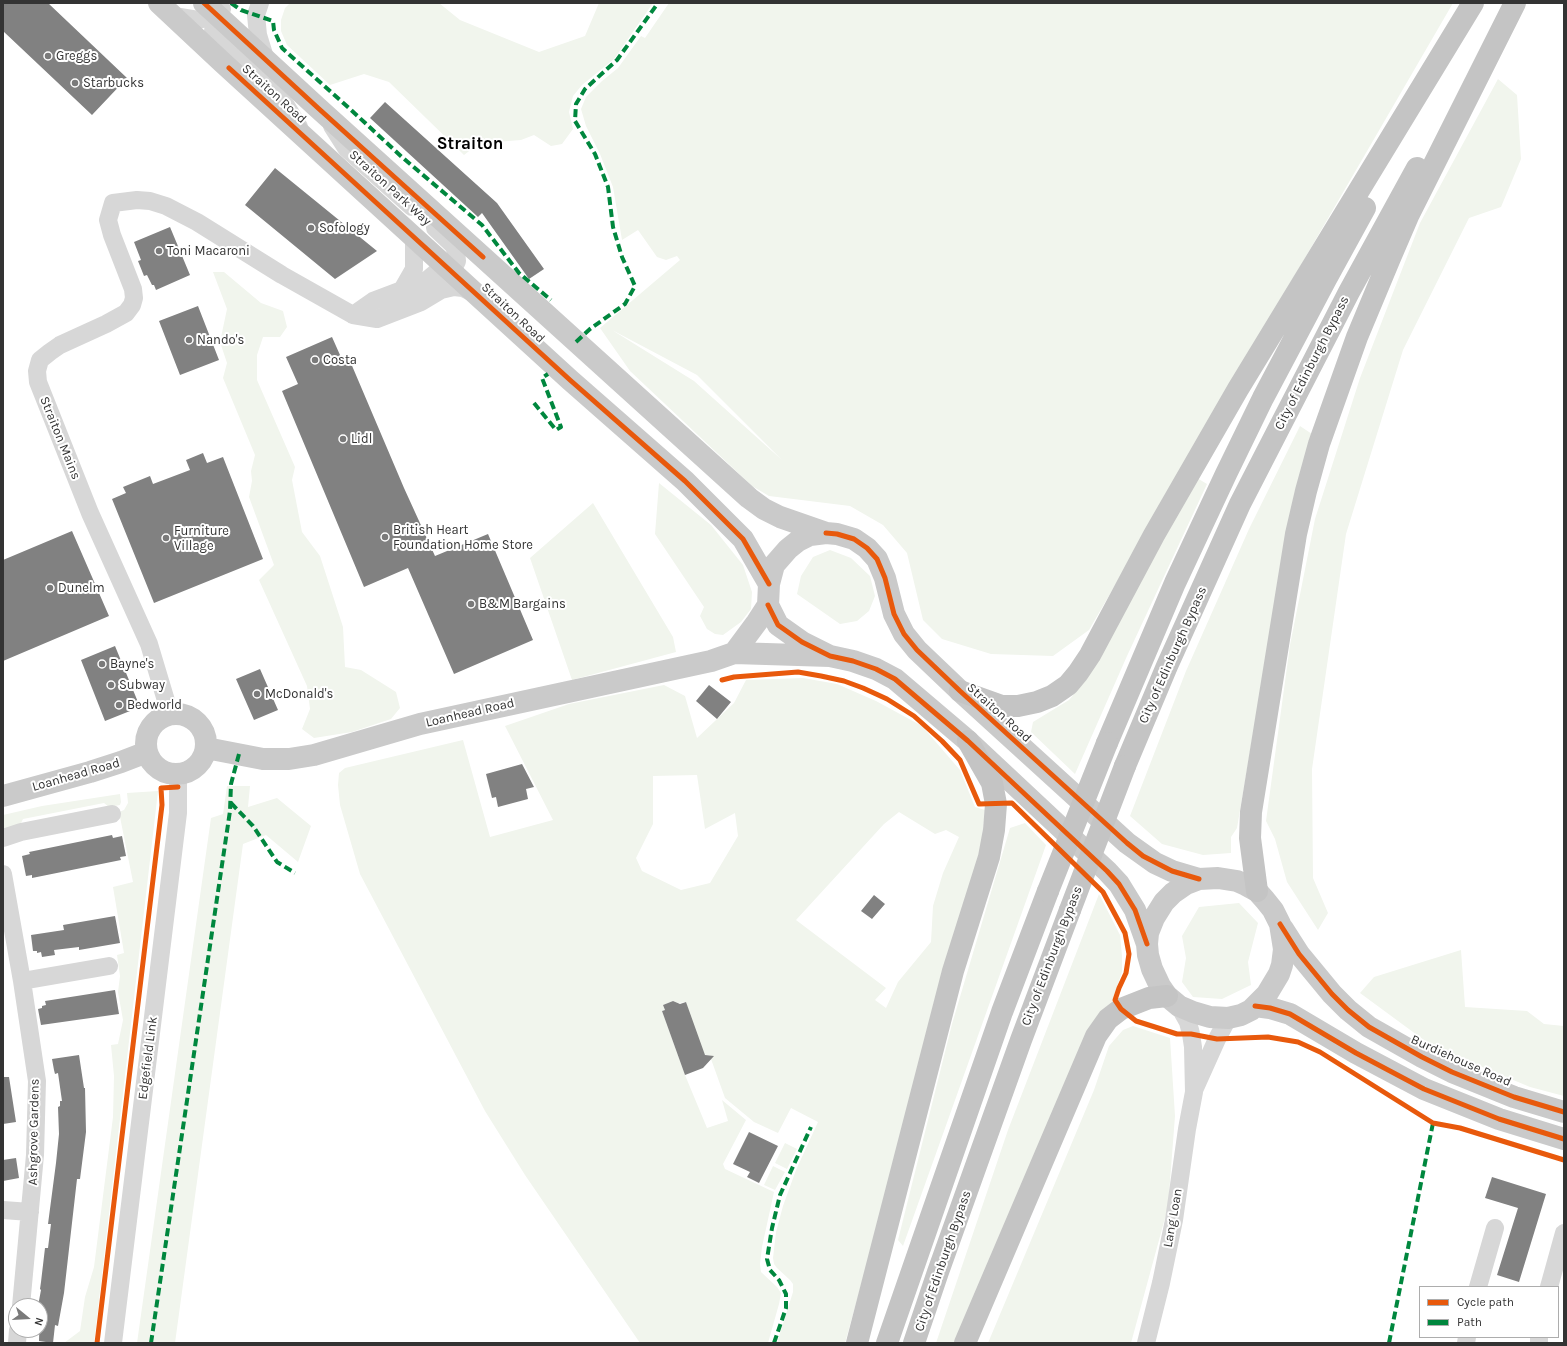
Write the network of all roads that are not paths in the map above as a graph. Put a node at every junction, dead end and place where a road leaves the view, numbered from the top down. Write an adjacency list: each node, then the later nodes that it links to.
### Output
1 (260, 3): 8 (street)
2 (1473, 3): 22 (highway)
3 (1480, 3): 53 (highway, City of Edinburgh Bypass, bridge)
4 (1511, 3): 54 (highway, City of Edinburgh Bypass, bridge)
5 (1515, 3): 33 (highway)
6 (217, 6): 7 (street); 8 (main road, Straiton Road); 10 (street)
7 (166, 10): 10 (main road, Straiton Road)
8 (266, 61): 9 (main road, Straiton Road)
9 (326, 115): 12 (main road, Straiton Road); 13 (street, Straiton Park Way)
10 (306, 138): 11 (main road, Straiton Road)
11 (414, 236): 13 (main road, Straiton Road); 14 (street, Straiton Park Way)
12 (483, 257): 13 (street); 18 (main road, Straiton Road)
13 (451, 264): 14 (street); 15 (street); 16 (main road, Straiton Road)
14 (402, 290): 17 (street)
15 (441, 290): 16 (street); 17 (street)
16 (478, 295): 19 (main road, Straiton Road)
17 (353, 315): 23 (street, Straiton Mains)
18 (826, 533): 19 (main road, Straiton Road); 22 (main road, Straiton Road)
19 (769, 594): 20 (main road); 21 (main road, Straiton Road)
20 (734, 653): 21 (main road, Loanhead Road); 25 (main road, Loanhead Road)
21 (830, 656): 24 (main road, Straiton Road)
22 (960, 691): 32 (main road, Straiton Road)
23 (170, 714): 25 (main road); 26 (main road)
24 (968, 741): 35 (main road, Straiton Road); 52 (highway)
25 (206, 748): 27 (main road)
26 (147, 752): 27 (main road); 28 (main road, Loanhead Road)
27 (178, 774): 51 (street, Edgefield Link)
28 (3, 796)
29 (112, 814): 30 (street)
30 (3, 838)
31 (3, 874): 37 (street, Ashgrove Gardens)
32 (1199, 879): 33 (main road); 35 (main road)
33 (1257, 891): 34 (main road)
34 (1280, 924): 39 (main road); 42 (main road, Burdiehouse Road)
35 (1147, 944): 38 (main road)
36 (109, 966): 37 (street)
37 (22, 981): 45 (street, Ashgrove Gardens)
38 (1173, 1001): 40 (main road); 41 (street, Lang Loan); 55 (highway)
39 (1256, 1006): 40 (main road); 43 (main road)
40 (1228, 1018): 41 (street, Lang Loan)
41 (1194, 1092): 56 (street, Lang Loan)
42 (1564, 1112)
43 (1564, 1139)
44 (3, 1210): 45 (street)
45 (30, 1212): 50 (street, Ashgrove Gardens)
46 (1495, 1228): 48 (street)
47 (1564, 1235): 49 (street)
48 (1480, 1286)
49 (1549, 1286)
50 (22, 1298)
51 (113, 1343)
52 (857, 1343)
53 (887, 1343)
54 (914, 1343)
55 (965, 1343)
56 (1146, 1343)

